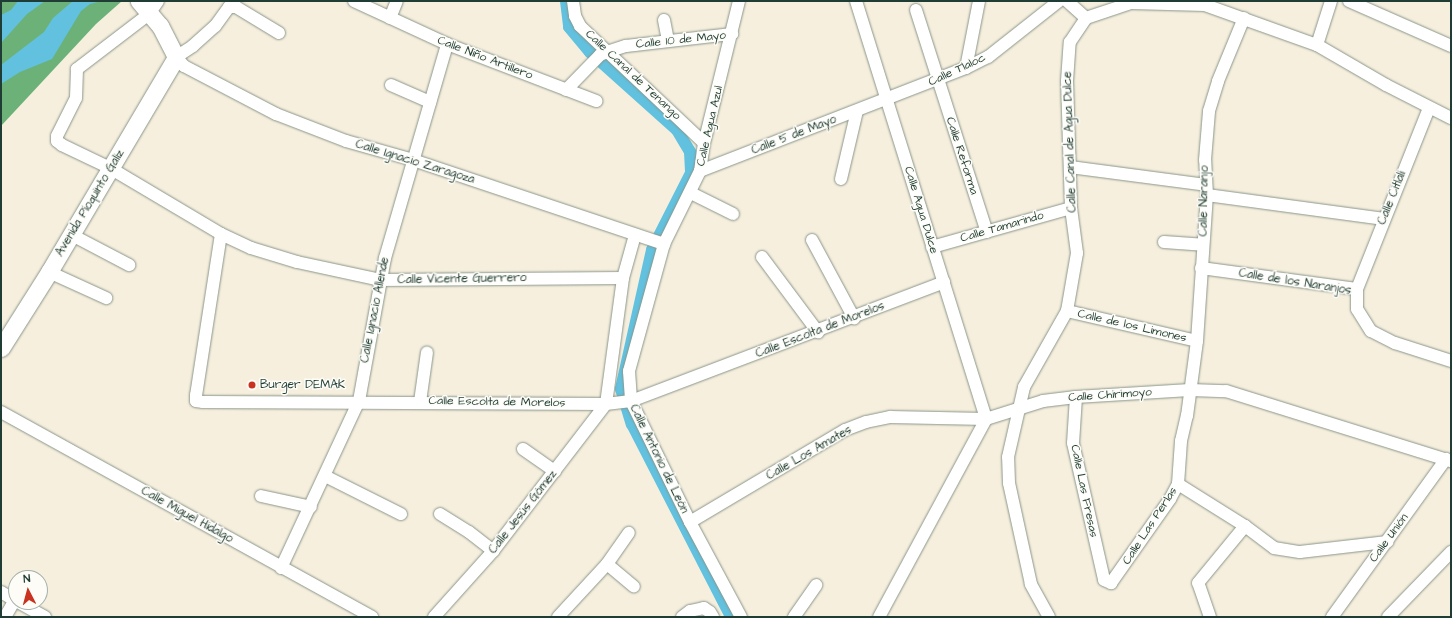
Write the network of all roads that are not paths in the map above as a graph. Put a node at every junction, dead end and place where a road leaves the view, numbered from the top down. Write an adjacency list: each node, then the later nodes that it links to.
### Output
1 (354, 1): 13 (street, Calle Niño Artillero)
2 (397, 1): 13 (street)
3 (573, 1): 23 (street, Calle Canal de Tenango)
4 (739, 1): 18 (street, Calle Agua Azul)
5 (856, 1): 29 (street, Calle Agua Dulce)
6 (979, 1): 25 (street)
7 (1059, 1): 25 (street, Calle Tlaloc)
8 (1067, 1): 14 (street)
9 (1331, 1): 21 (street)
10 (1349, 1): 22 (street)
11 (148, 5): 24 (street); 38 (street, Calle Vicente Guerrero)
12 (916, 10): 26 (street, Calle Reforma)
13 (390, 18): 20 (street, Calle Niño Artillero)
14 (1086, 18): 15 (street); 37 (street, Calle Canal de Agua Dulce)
15 (1244, 18): 21 (street); 41 (street, Calle Naranjo)
16 (664, 20): 19 (street)
17 (279, 33): 24 (street)
18 (732, 34): 19 (street, Calle 10 de Mayo); 35 (street, Calle Agua Azul)
19 (668, 41): 23 (street, Calle 10 de Mayo)
20 (447, 44): 28 (street, Calle Niño Artillero); 31 (street, Calle Ignacio Allende)
21 (1317, 45): 32 (street)
22 (1451, 46)
23 (603, 53): 28 (street); 35 (street, Calle Canal de Tenango)
24 (176, 57): 36 (street, Calle Ignacio Zaragoza); 38 (street, Avenida Píoquinto Galiz)
25 (966, 68): 26 (street, Calle Tlaloc)
26 (938, 80): 29 (street, Calle Tlaloc); 46 (street, Calle Reforma)
27 (391, 85): 31 (street)
28 (566, 90): 30 (street)
29 (888, 100): 33 (street, Calle 5 de Mayo); 54 (street, Calle Agua Dulce)
30 (596, 101)
31 (430, 102): 36 (street, Calle Ignacio Allende)
32 (1429, 108): 34 (street); 45 (street, Calle Citlali)
33 (856, 111): 39 (street, Calle 5 de Mayo); 40 (street)
34 (1451, 118)
35 (704, 143): 39 (street, Calle Agua Azul)
36 (413, 160): 49 (street, Calle Ignacio Zaragoza); 60 (street, Calle Ignacio Allende)
37 (1070, 167): 41 (street); 43 (street, Calle Canal de Agua Dulce)
38 (110, 168): 47 (street, Avenida Píoquinto Galiz); 48 (street, Calle Vicente Guerrero)
39 (700, 171): 42 (street, Calle Agua Azul)
40 (841, 179)
41 (1207, 190): 45 (street); 53 (street, Calle Naranjo)
42 (691, 193): 44 (street); 52 (street, Calle Agua Azul)
43 (1071, 208): 46 (street, Calle Tamarindo); 64 (street, Calle Canal de Agua Dulce)
44 (733, 214)
45 (1384, 219): 62 (street, Calle Citlali)
46 (987, 232): 54 (street, Calle Tamarindo)
47 (70, 234): 56 (street); 58 (street, Avenida Píoquinto Galiz)
48 (221, 234): 60 (street, Calle Vicente Guerrero); 73 (street, Calle Escolta de Morelos)
49 (638, 236): 52 (street, Calle Ignacio Zaragoza); 59 (street)
50 (812, 240): 65 (street)
51 (1164, 242): 53 (street)
52 (661, 243): 75 (street, Calle Antonio de León)
53 (1203, 245): 57 (street, Calle Naranjo)
54 (932, 247): 61 (street, Calle Agua Dulce)
55 (762, 257): 66 (street)
56 (129, 265)
57 (1201, 268): 62 (street, Calle de los Naranjos); 67 (street, Calle Naranjo)
58 (49, 272): 63 (street); 68 (street, Avenida Píoquinto Galiz)
59 (623, 278): 60 (street, Calle Vicente Guerrero); 76 (street)
60 (380, 280): 73 (street, Calle Ignacio Allende)
61 (944, 282): 65 (street, Calle Escolta de Morelos); 79 (street, Calle Agua Dulce)
62 (1356, 289): 70 (street, Calle de los Naranjos)
63 (106, 298)
64 (1067, 311): 67 (street, Calle de los Limones); 77 (street, Calle Canal de Agua Dulce)
65 (854, 318): 66 (street, Calle Escolta de Morelos)
66 (818, 332): 75 (street, Calle Escolta de Morelos)
67 (1197, 341): 71 (street, Calle Naranjo)
68 (1, 348)
69 (427, 352): 74 (street)
70 (1451, 361)
71 (1190, 390): 72 (street, Calle Chirimoyo); 81 (street, Calle Chirimoyo); 84 (street, Calle Las Perlas)
72 (1076, 397): 77 (street, Calle Chirimoyo); 97 (street, Calle Las Fresas)
73 (359, 401): 74 (street, Calle Escolta de Morelos); 83 (street, Calle Ignacio Allende)
74 (420, 402): 76 (street, Calle Escolta de Morelos)
75 (628, 402): 76 (street, Calle Escolta de Morelos); 89 (street, Calle Antonio de León)
76 (609, 403): 82 (street, Calle Jesús Gómez)
77 (1018, 407): 79 (street, Calle Chirimoyo); 110 (street, Calle Canal de Agua Dulce)
78 (1, 412): 96 (street, Calle Miguel Hidalgo)
79 (986, 419): 89 (street, Calle Los Amates); 109 (street)
80 (523, 449): 82 (street)
81 (1448, 460): 92 (street, Calle Unión)
82 (555, 471): 93 (street, Calle Jesús Gómez)
83 (325, 476): 86 (street, Calle Ignacio Allende); 87 (street)
84 (1178, 484): 90 (street); 97 (street, Calle Las Perlas)
85 (261, 496): 86 (street)
86 (311, 507): 96 (street, Calle Ignacio Allende)
87 (401, 514)
88 (440, 514): 93 (street)
89 (690, 522): 107 (street, Calle Antonio de León)
90 (1246, 526): 92 (street); 111 (street)
91 (629, 533): 95 (street)
92 (1387, 542): 112 (street, Calle Unión)
93 (492, 551): 103 (street, Calle Jesús Gómez)
94 (1451, 552): 113 (street)
95 (607, 564): 99 (street); 104 (street)
96 (281, 568): 102 (street, Calle Miguel Hidalgo)
97 (1107, 583)
98 (816, 585): 108 (street)
99 (634, 587)
100 (32, 610): 101 (street)
101 (45, 617)
102 (372, 617)
103 (434, 617)
104 (558, 617)
105 (682, 617): 106 (street)
106 (713, 617)
107 (741, 617)
108 (794, 617)
109 (879, 617)
110 (1049, 617)
111 (1210, 617)
112 (1332, 617)
113 (1388, 617)

